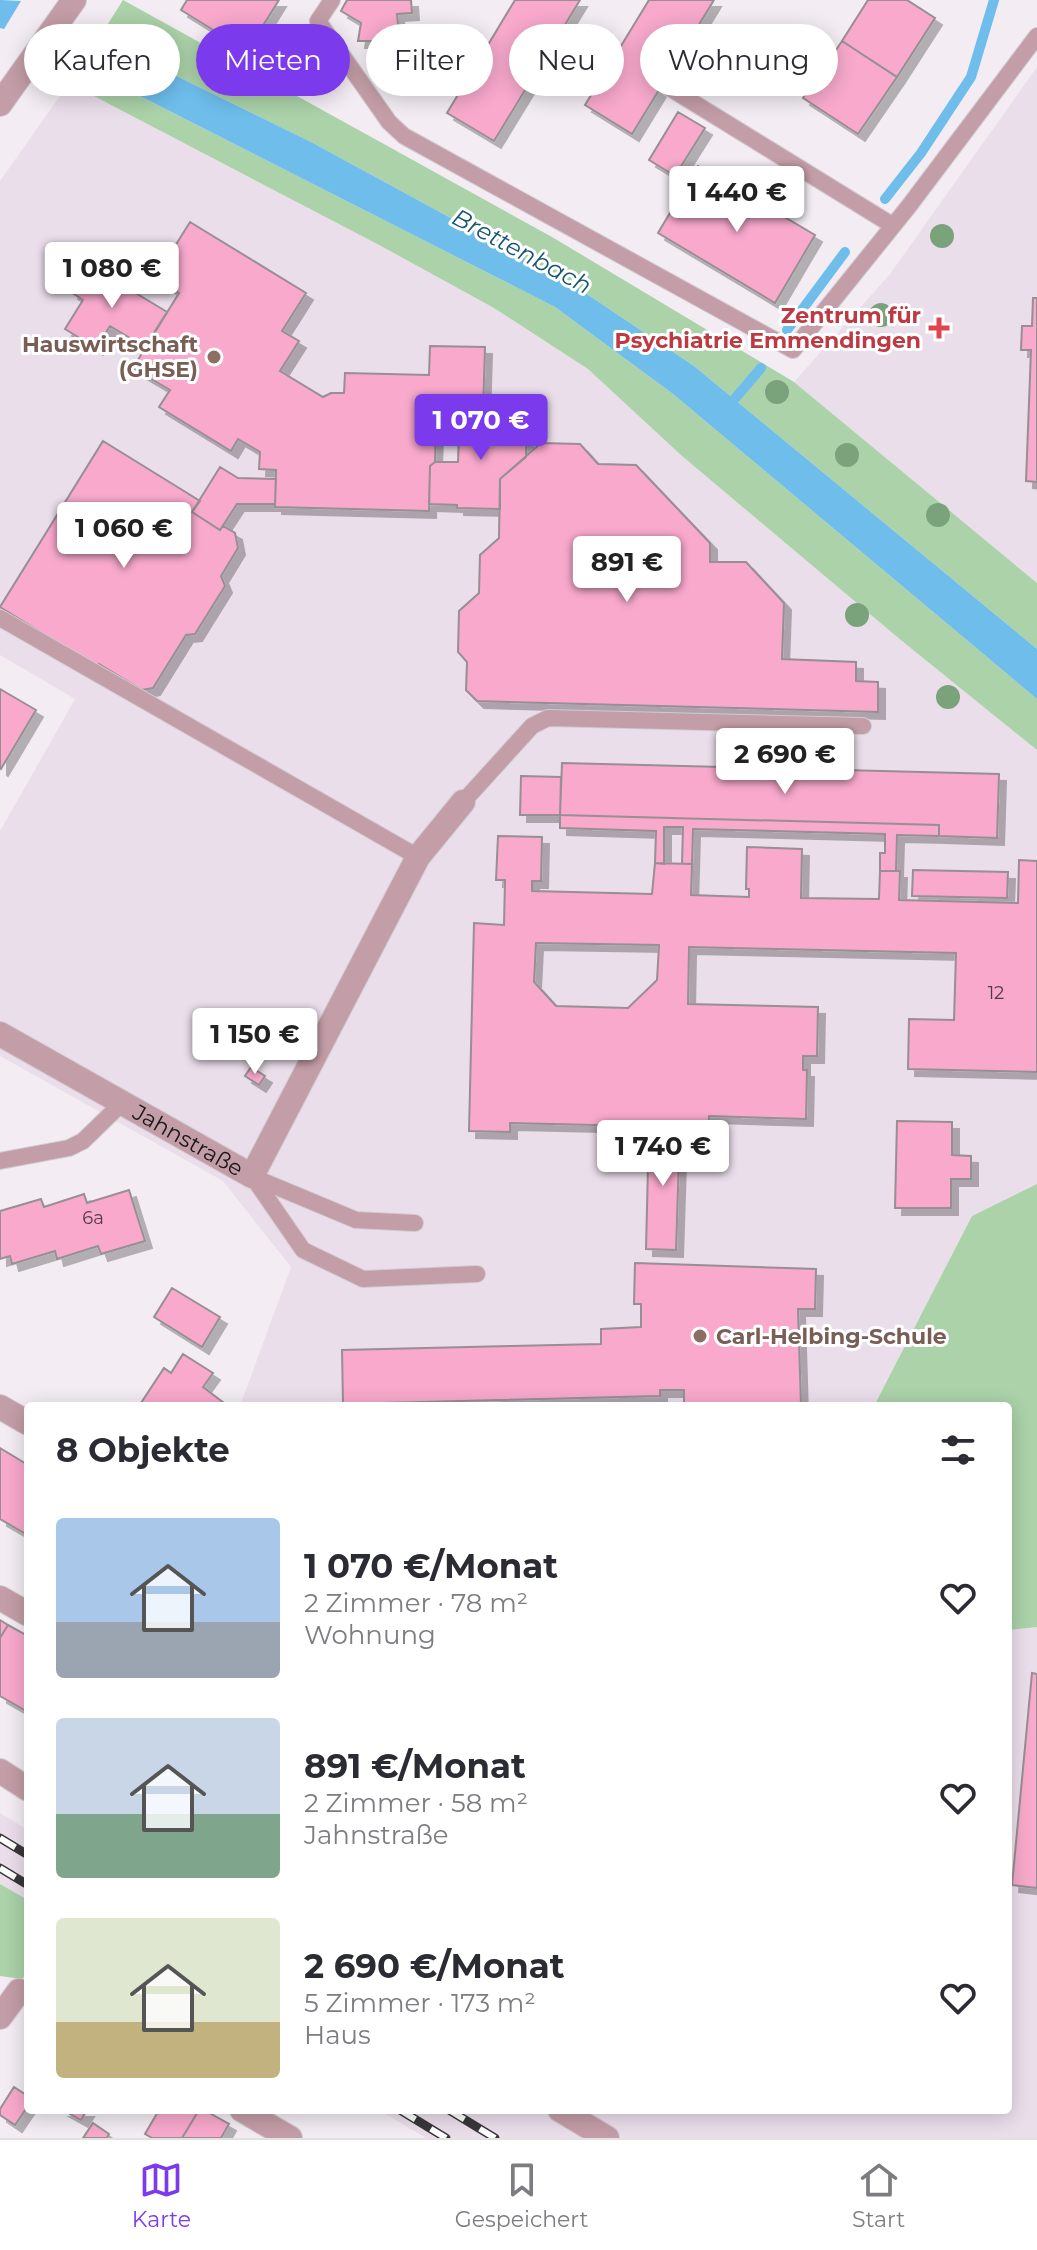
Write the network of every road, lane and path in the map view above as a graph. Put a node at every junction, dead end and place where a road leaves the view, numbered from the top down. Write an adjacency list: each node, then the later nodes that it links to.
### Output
1 (332, 0): 6 (lane)
2 (68, 10): 5 (street)
3 (1037, 36): 6 (lane)
4 (683, 96): 6 (lane)
5 (0, 104)
6 (892, 225)
7 (0, 618): 10 (lane)
8 (863, 726): 9 (lane)
9 (463, 802): 10 (street, Jahnstraße)
10 (418, 857): 14 (street, Jahnstraße)
11 (0, 1034): 12 (street, Jahnstraße)
12 (122, 1103): 13 (lane); 14 (street, Jahnstraße)
13 (0, 1161)
14 (252, 1176): 15 (lane); 16 (lane)
15 (415, 1223)
16 (477, 1274)
17 (0, 1407): 18 (street)
18 (24, 1421)
19 (0, 1598): 20 (street)
20 (24, 1612)
21 (0, 1771): 22 (street)
22 (24, 1786)
23 (24, 1993): 24 (street)
24 (0, 2017)
25 (249, 2114): 27 (street)
26 (567, 2114): 28 (street)
27 (290, 2138)
28 (607, 2138)

